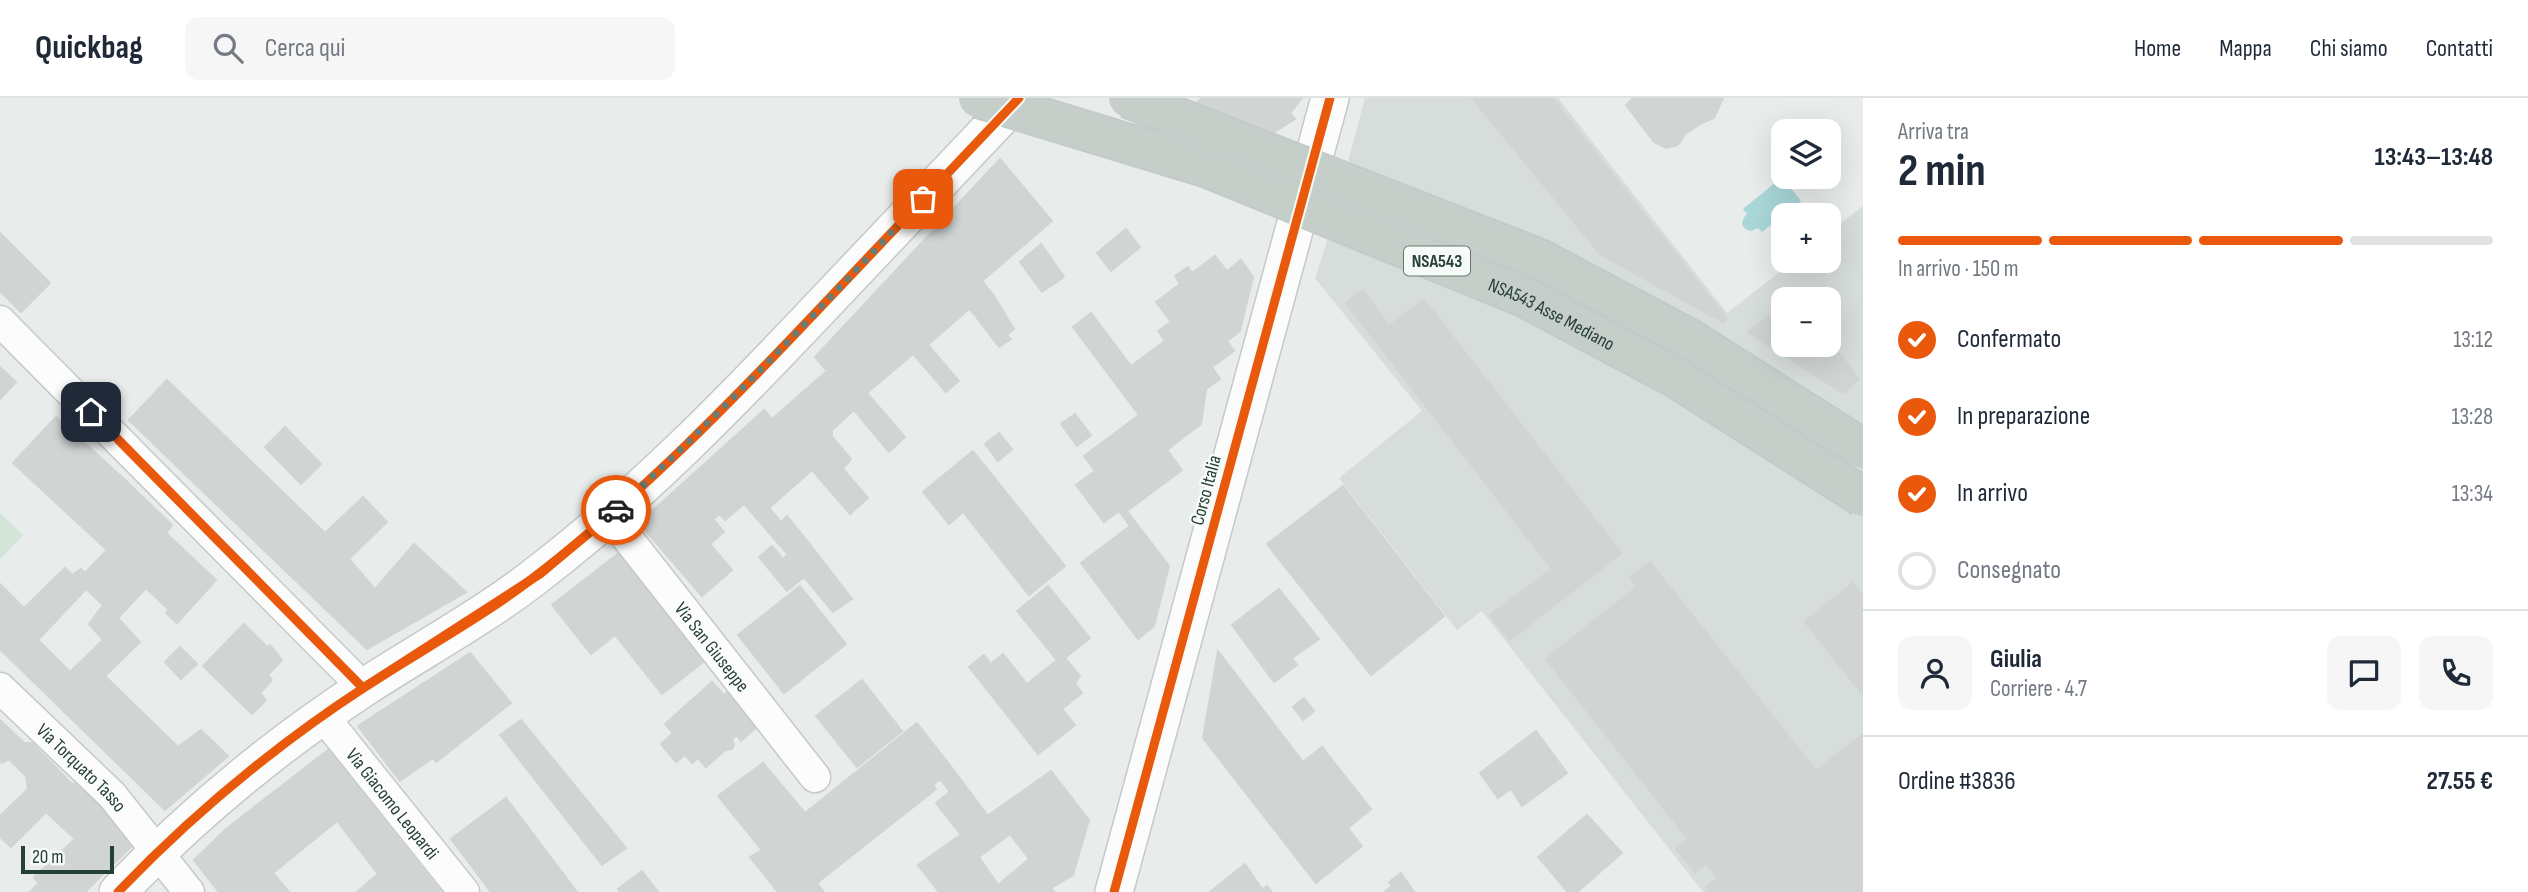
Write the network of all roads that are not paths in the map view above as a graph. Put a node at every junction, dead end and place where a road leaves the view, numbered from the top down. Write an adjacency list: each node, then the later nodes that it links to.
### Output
1 (978, 98): 7 (highway, NSA543 Asse Mediano / NSA543, bridge)
2 (1019, 98): 8 (street)
3 (1128, 98): 6 (highway, NSA543, bridge)
4 (1330, 98): 17 (street, Corso Italia)
5 (0, 321): 10 (street)
6 (1863, 449)
7 (1863, 496)
8 (610, 516): 10 (street); 12 (street, Via San Giuseppe)
9 (0, 688): 13 (street, Via Torquato Tasso)
10 (363, 688): 11 (street)
11 (323, 716): 13 (street); 16 (street, Via Giacomo Leopardi)
12 (815, 776)
13 (157, 851): 14 (street); 15 (street, Via Torquato Tasso)
14 (118, 892)
15 (189, 892)
16 (464, 892)
17 (1114, 892)

